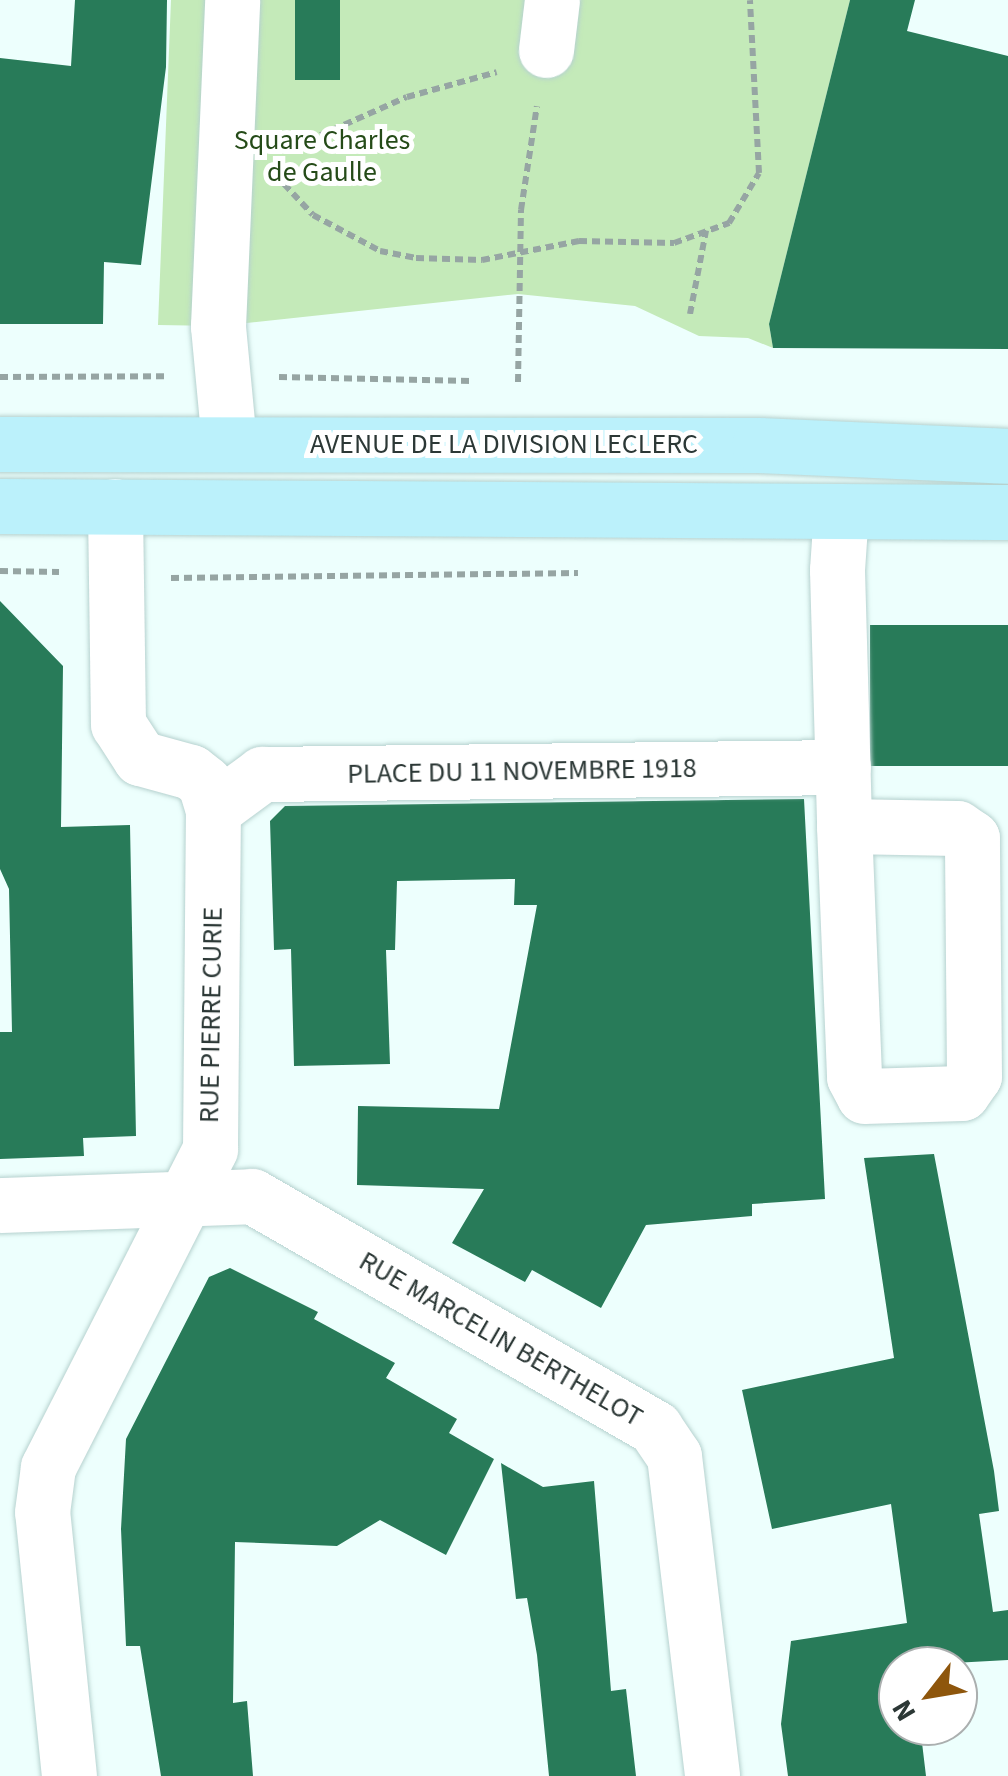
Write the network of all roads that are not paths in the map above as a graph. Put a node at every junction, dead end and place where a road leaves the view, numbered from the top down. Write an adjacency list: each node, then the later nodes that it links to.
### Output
1 (232, 0): 2 (street)
2 (229, 443): 3 (main road, AVENUE DE LA DIVISION LECLERC); 4 (main road, AVENUE DE LA DIVISION LECLERC)
3 (0, 444)
4 (1008, 456)
5 (0, 506): 6 (main road)
6 (115, 506): 7 (main road); 10 (street)
7 (840, 511): 8 (main road); 9 (street)
8 (1008, 512)
9 (844, 767): 10 (street, PLACE DU 11 NOVEMBRE 1918); 11 (street)
10 (213, 810): 12 (street, RUE PIERRE CURIE)
11 (844, 826): 11 (street)
12 (184, 1194): 13 (street, RUE MARCELIN BERTHELOT); 14 (street, RUE PIERRE CURIE); 15 (street, RUE MARCELIN BERTHELOT)
13 (0, 1205)
14 (69, 1776)
15 (712, 1776)

